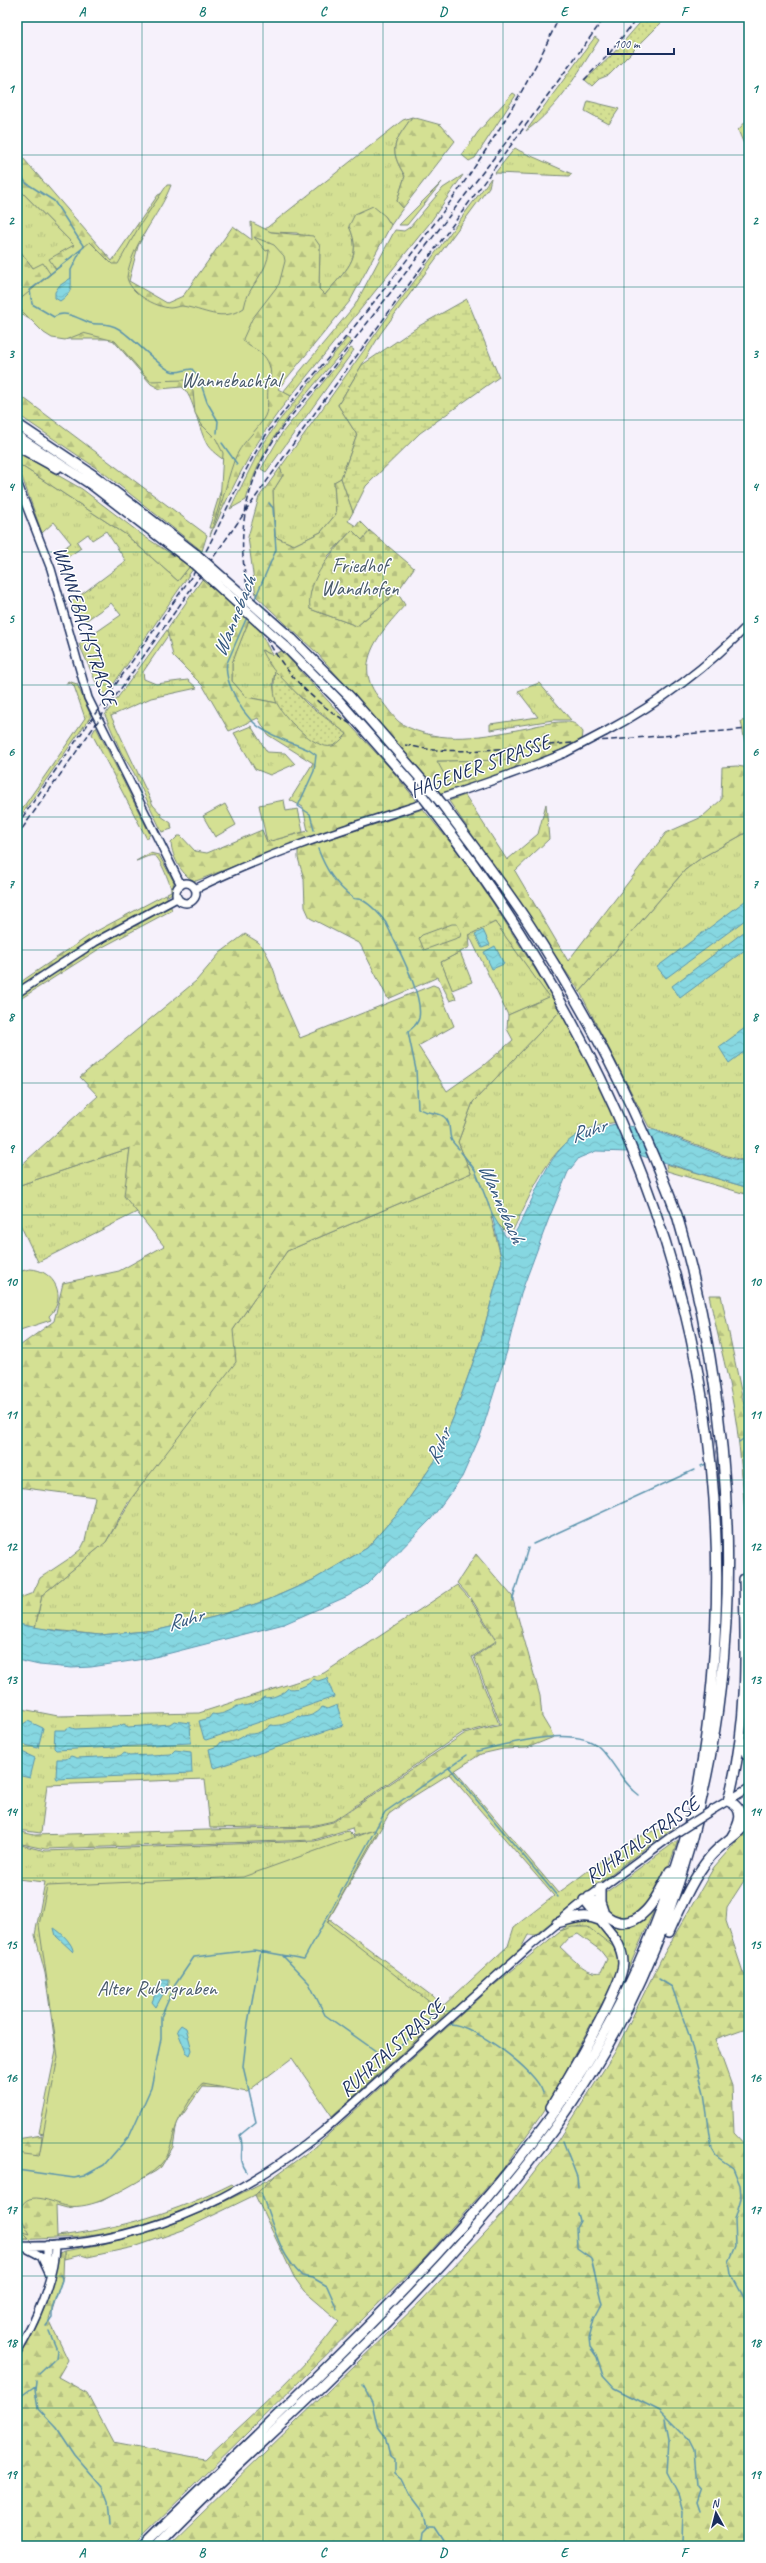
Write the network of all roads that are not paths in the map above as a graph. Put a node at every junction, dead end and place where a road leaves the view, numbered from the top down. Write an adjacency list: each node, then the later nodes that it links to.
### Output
1 (17, 423): 6 (highway)
2 (17, 436): 5 (highway)
3 (18, 446): 5 (highway)
4 (17, 482): 9 (main road, WANNEBACHSTRASSE)
5 (92, 485): 6 (highway)
6 (195, 558): 8 (highway, bridge)
7 (749, 624): 10 (main road, HAGENER STRASSE, bridge)
8 (288, 642): 12 (highway, bridge); 12 (highway, bridge)
9 (181, 884): 10 (main road); 11 (main road)
10 (194, 889): 11 (main road)
11 (177, 898): 13 (main road)
12 (563, 991): 14 (highway); 22 (highway)
13 (17, 993)
14 (722, 1378)
15 (735, 1632): 17 (highway)
16 (732, 1667): 28 (highway)
17 (741, 1734): 18 (highway); 20 (highway)
18 (749, 1757)
19 (749, 1788): 20 (main road, RUHRTALSTRASSE)
20 (728, 1801): 23 (highway); 24 (main road, RUHRTALSTRASSE, bridge)
21 (749, 1819): 23 (highway)
22 (688, 1833): 26 (highway); 29 (highway)
23 (731, 1838): 28 (highway)
24 (600, 1888): 25 (main road, RUHRTALSTRASSE); 26 (highway)
25 (587, 1899): 26 (highway); 27 (main road, RUHRTALSTRASSE)
26 (602, 1917): 27 (highway); 29 (highway)
27 (557, 1923): 30 (main road, RUHRTALSTRASSE)
28 (655, 1953): 35 (highway)
29 (525, 2150): 35 (highway)
30 (51, 2245): 31 (main road, RUHRTALSTRASSE); 32 (main road); 33 (main road)
31 (20, 2246): 32 (main road)
32 (47, 2265): 33 (main road)
33 (49, 2273): 34 (main road)
34 (17, 2353)
35 (221, 2475): 36 (highway); 37 (highway)
36 (143, 2546)
37 (156, 2546)

